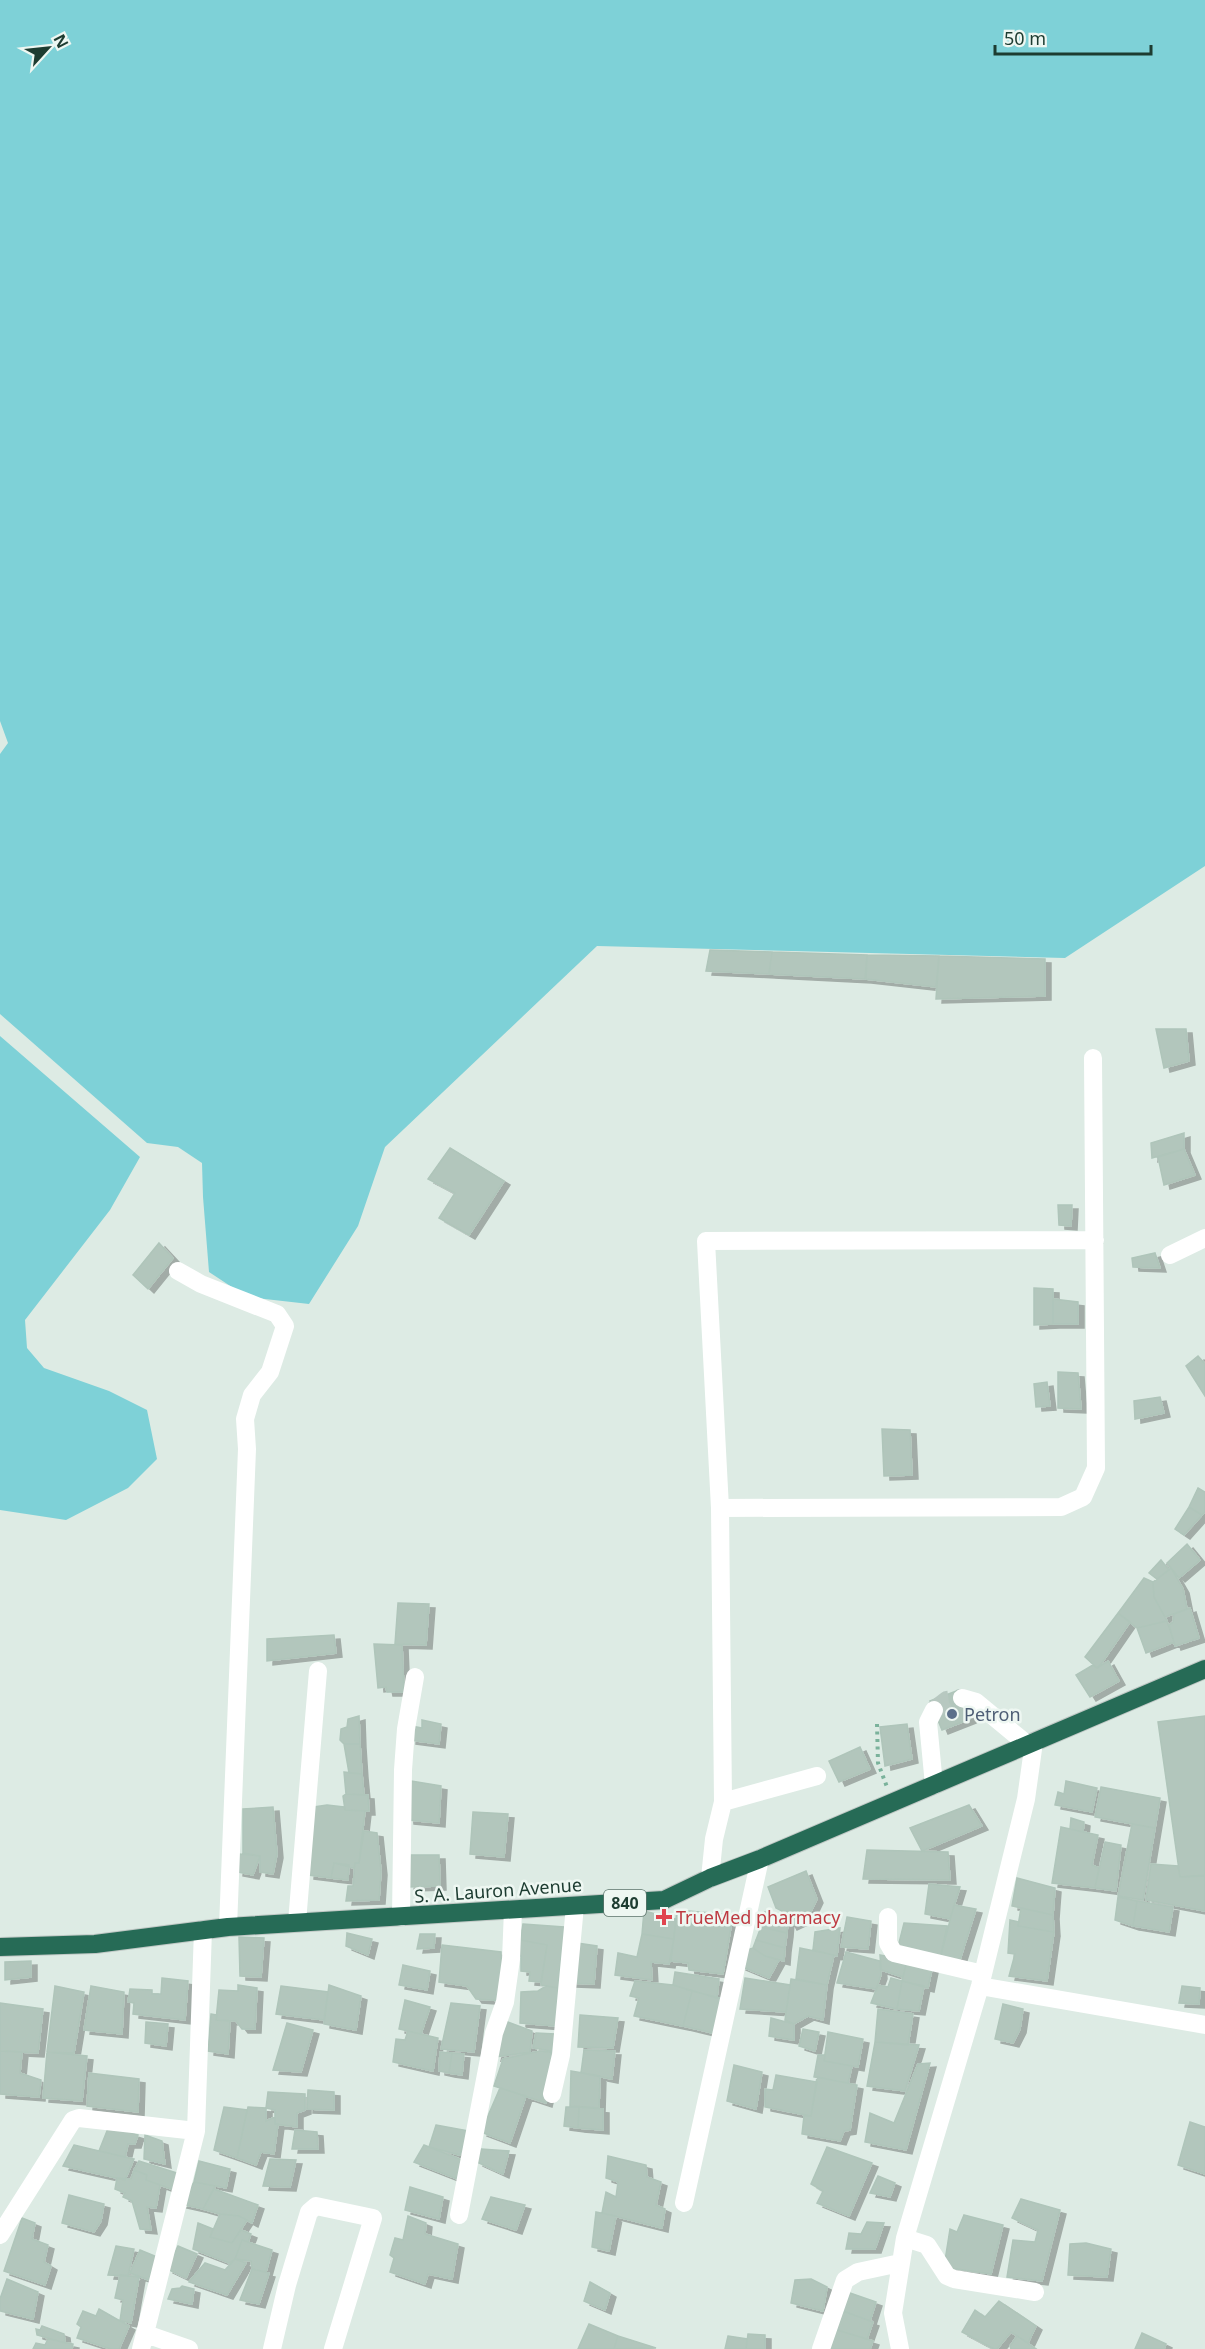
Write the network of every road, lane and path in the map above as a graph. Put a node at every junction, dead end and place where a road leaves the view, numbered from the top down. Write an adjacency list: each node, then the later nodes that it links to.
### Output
1 (1093, 1058): 3 (street)
2 (1205, 1238): 4 (street)
3 (1095, 1240): 6 (street); 6 (street)
4 (1170, 1255)
5 (178, 1270): 25 (street)
6 (720, 1508): 16 (street)
7 (1205, 1669): 13 (highway, S. A. Lauron Avenue / 840)
8 (318, 1671): 24 (street)
9 (415, 1677): 22 (street)
10 (962, 1698): 13 (street)
11 (933, 1710): 15 (street)
12 (877, 1724): 17 (path)
13 (1031, 1744): 15 (highway, S. A. Lauron Avenue / 840); 28 (street)
14 (817, 1776): 16 (street)
15 (934, 1785): 17 (highway, S. A. Lauron Avenue / 840)
16 (723, 1802): 19 (street)
17 (892, 1803): 18 (highway, S. A. Lauron Avenue / 840)
18 (760, 1859): 19 (highway, S. A. Lauron Avenue / 840); 32 (street)
19 (710, 1878): 20 (highway, S. A. Lauron Avenue / 840)
20 (575, 1906): 21 (highway, S. A. Lauron Avenue / 840); 30 (street)
21 (513, 1910): 22 (highway, S. A. Lauron Avenue / 840); 33 (street)
22 (400, 1917): 24 (highway, S. A. Lauron Avenue / 840)
23 (888, 1917): 28 (street)
24 (297, 1922): 25 (highway, S. A. Lauron Avenue / 840)
25 (228, 1928): 26 (highway, S. A. Lauron Avenue / 840)
26 (203, 1930): 27 (highway, S. A. Lauron Avenue / 840); 31 (street)
27 (0, 1947)
28 (981, 1980): 29 (street); 35 (street)
29 (1205, 2025)
30 (552, 2094)
31 (196, 2132): 34 (street); 38 (street)
32 (684, 2203)
33 (459, 2215)
34 (0, 2235)
35 (905, 2238): 36 (street); 37 (street)
36 (900, 2263): 42 (street); 43 (street)
37 (1035, 2292)
38 (143, 2341): 39 (street)
39 (189, 2349)
40 (272, 2349): 41 (street)
41 (333, 2349)
42 (821, 2349)
43 (900, 2349)

